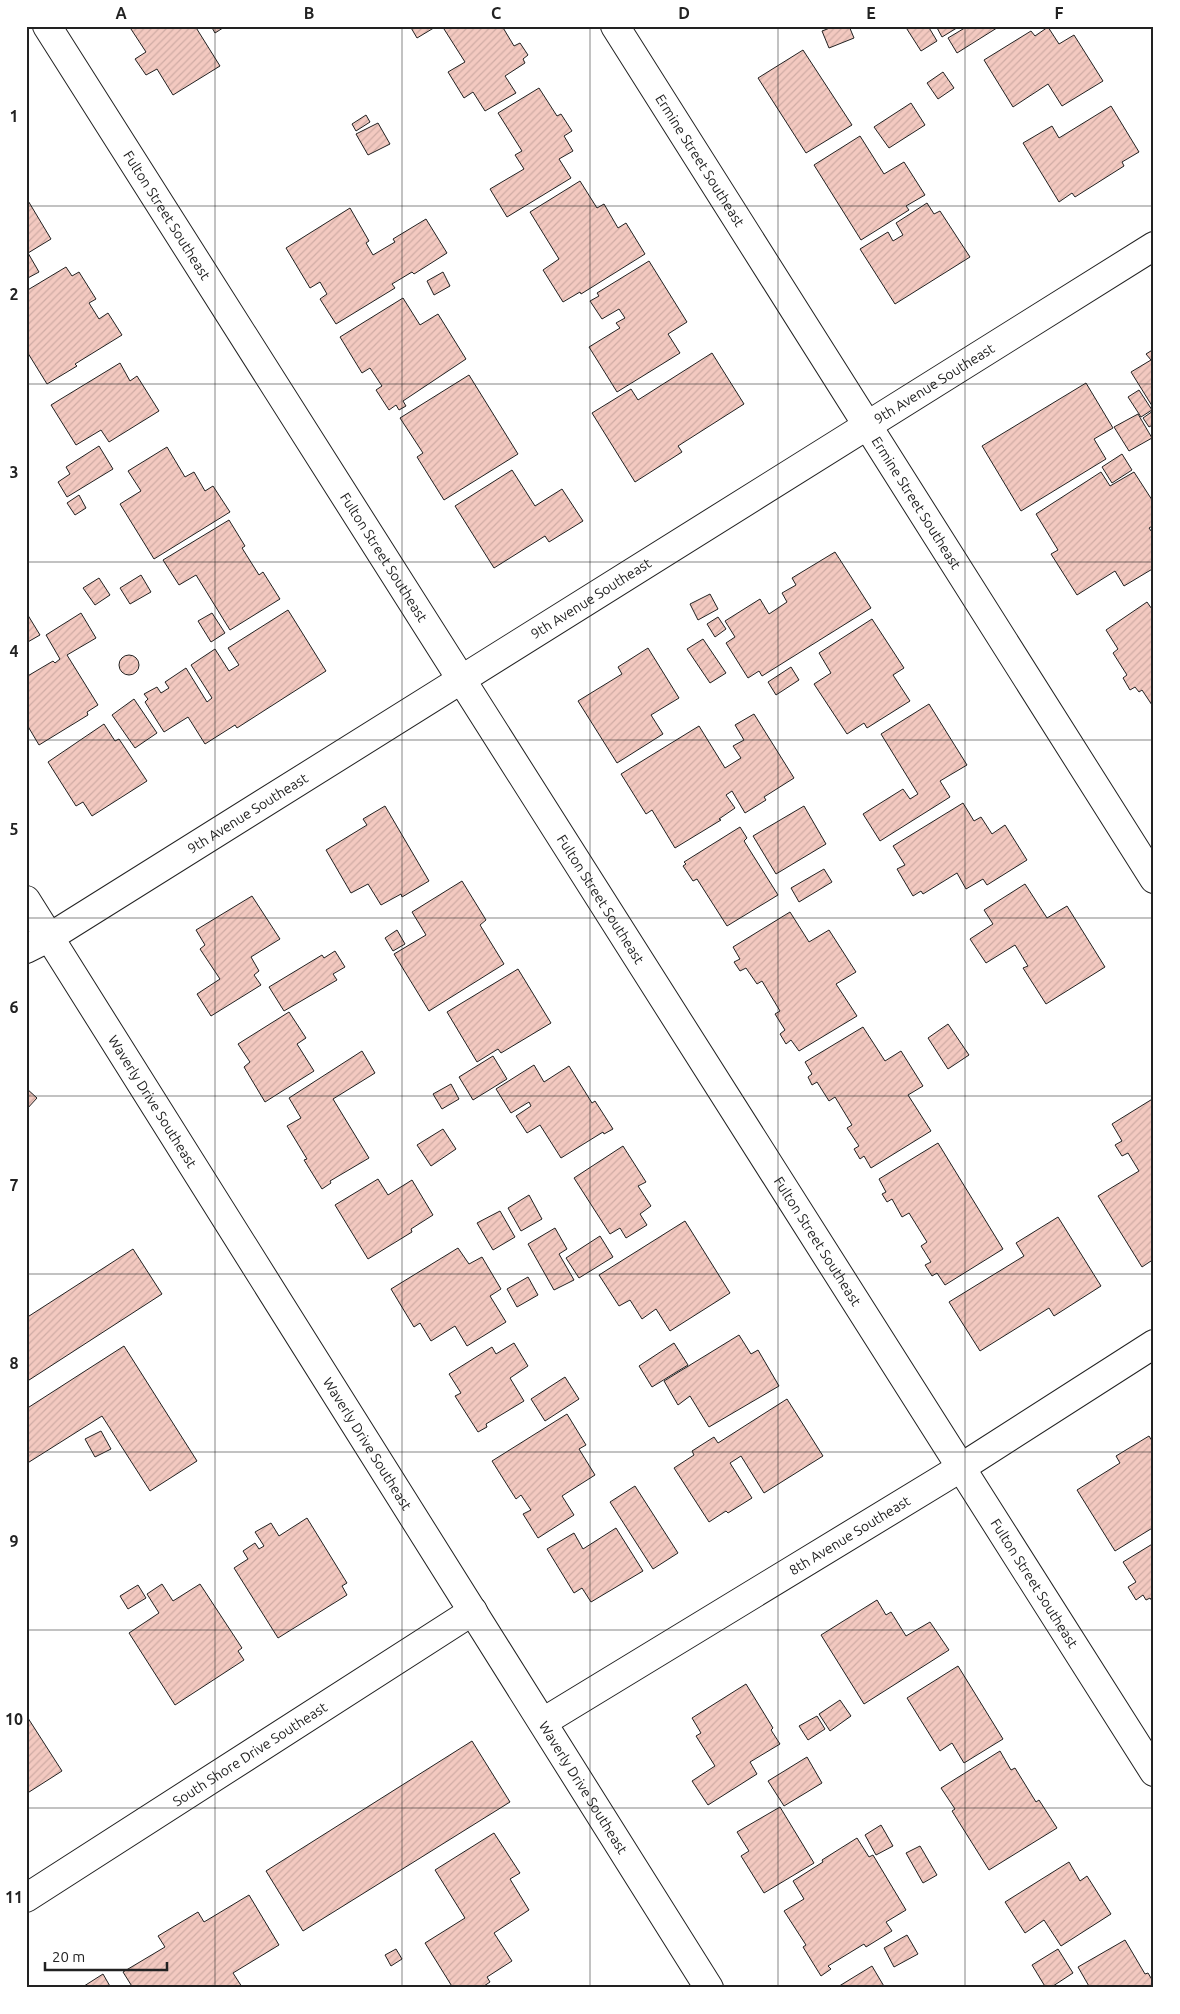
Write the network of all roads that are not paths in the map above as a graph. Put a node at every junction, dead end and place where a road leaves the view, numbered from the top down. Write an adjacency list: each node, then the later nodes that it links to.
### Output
1 (46, 26): 5 (street, Fulton Street Southeast)
2 (615, 26): 4 (street, Ermine Street Southeast)
3 (1154, 246): 4 (street, 9th Avenue Southeast)
4 (867, 425): 5 (street, 9th Avenue Southeast); 6 (street, Ermine Street Southeast)
5 (461, 679): 8 (street, 9th Avenue Southeast); 10 (street, Fulton Street Southeast)
6 (1154, 879)
7 (26, 900): 8 (street, Waverly Drive Southeast)
8 (38, 943): 11 (street, Waverly Drive Southeast)
9 (1154, 1344): 10 (street, 8th Avenue Southeast)
10 (962, 1468): 12 (street, 8th Avenue Southeast); 13 (street, Fulton Street Southeast)
11 (473, 1611): 12 (street, Waverly Drive Southeast); 14 (street, South Shore Drive Southeast)
12 (543, 1722): 15 (street, Waverly Drive Southeast)
13 (1154, 1772)
14 (26, 1898)
15 (709, 1988)

